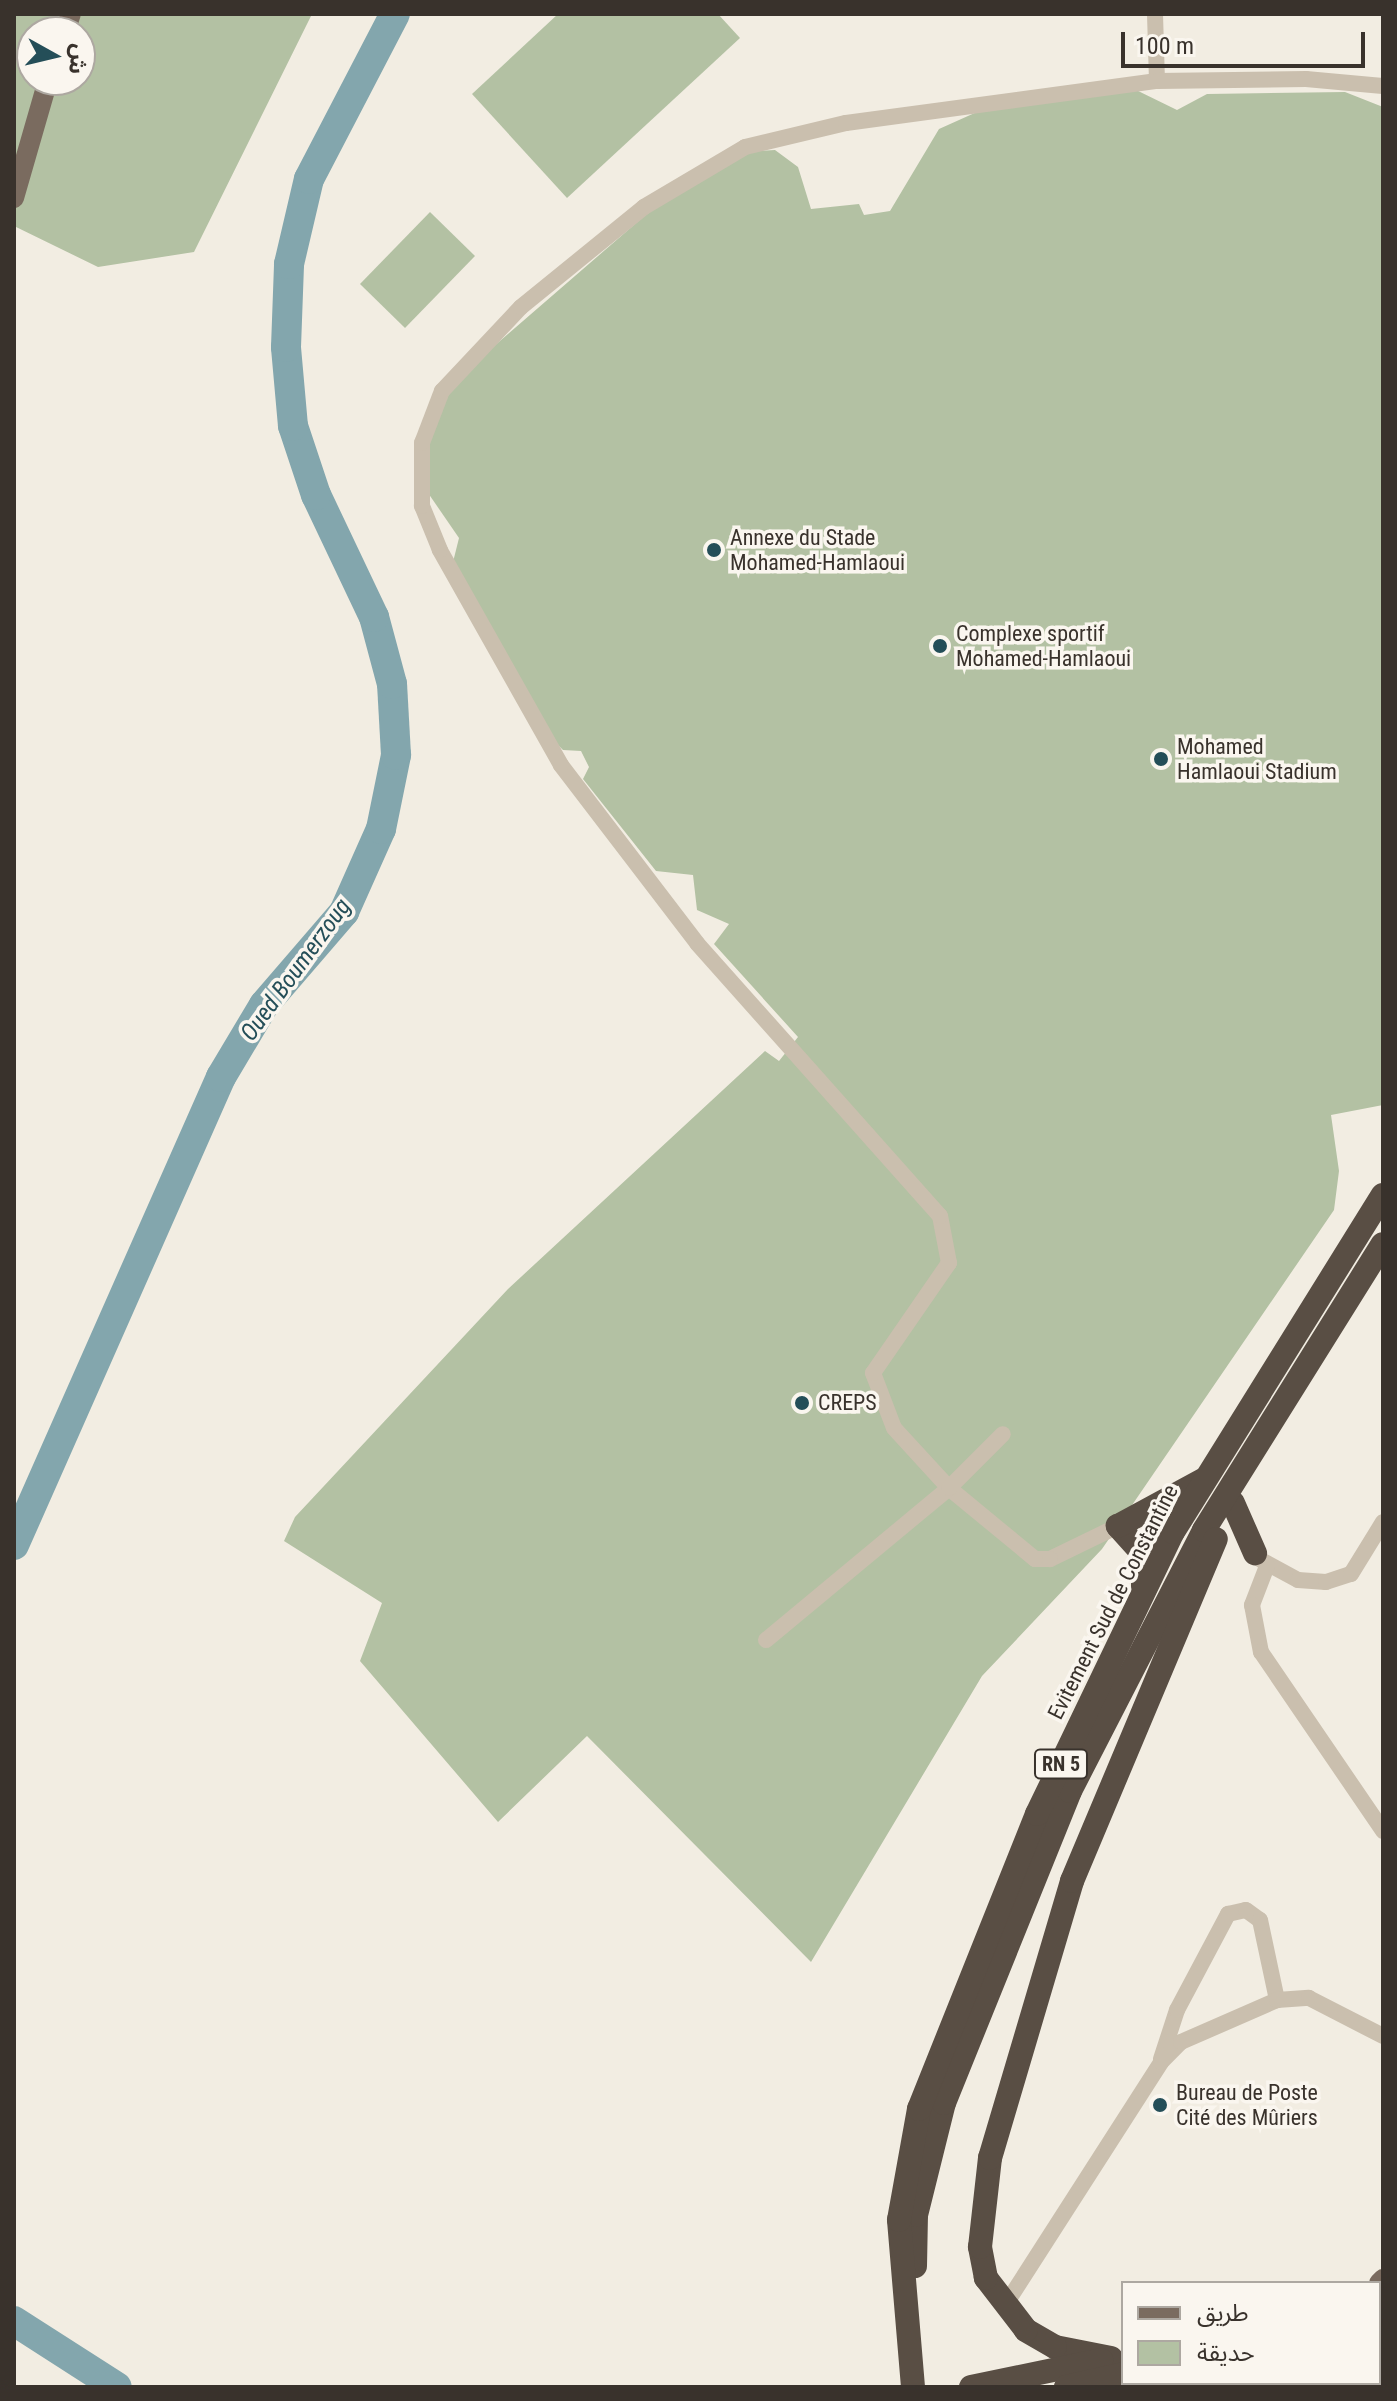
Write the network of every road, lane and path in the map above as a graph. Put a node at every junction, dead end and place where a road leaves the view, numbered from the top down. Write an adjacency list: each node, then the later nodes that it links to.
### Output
1 (1155, 14): 2 (street)
2 (1157, 81): 3 (street); 11 (street)
3 (1383, 86)
4 (43, 96): 5 (main road)
5 (14, 198)
6 (1383, 1195): 10 (highway, Evitement Sud de Constantine / RN 5)
7 (1383, 1244): 9 (highway, Evitement Sud de Constantine / RN 5)
8 (1003, 1434): 11 (street)
9 (1258, 1447): 12 (highway); 27 (highway, Evitement Sud de Constantine / RN 5)
10 (1205, 1479): 14 (highway); 17 (highway, Evitement Sud de Constantine / RN 5)
11 (949, 1488): 14 (street); 18 (street)
12 (1233, 1503): 15 (highway); 16 (highway)
13 (1383, 1522): 16 (street)
14 (1118, 1526): 17 (highway)
15 (1213, 1544): 16 (highway); 23 (highway)
16 (1261, 1559): 19 (street)
17 (1135, 1614): 26 (highway, Evitement Sud de Constantine / RN 5)
18 (766, 1640)
19 (1383, 1831)
20 (1277, 2000): 21 (street); 22 (street); 22 (street)
21 (1383, 2036)
22 (1161, 2062): 23 (street)
23 (1004, 2307): 24 (highway)
24 (1119, 2363): 25 (highway); 28 (highway)
25 (976, 2386)
26 (913, 2387)
27 (929, 2387)
28 (1066, 2387)

